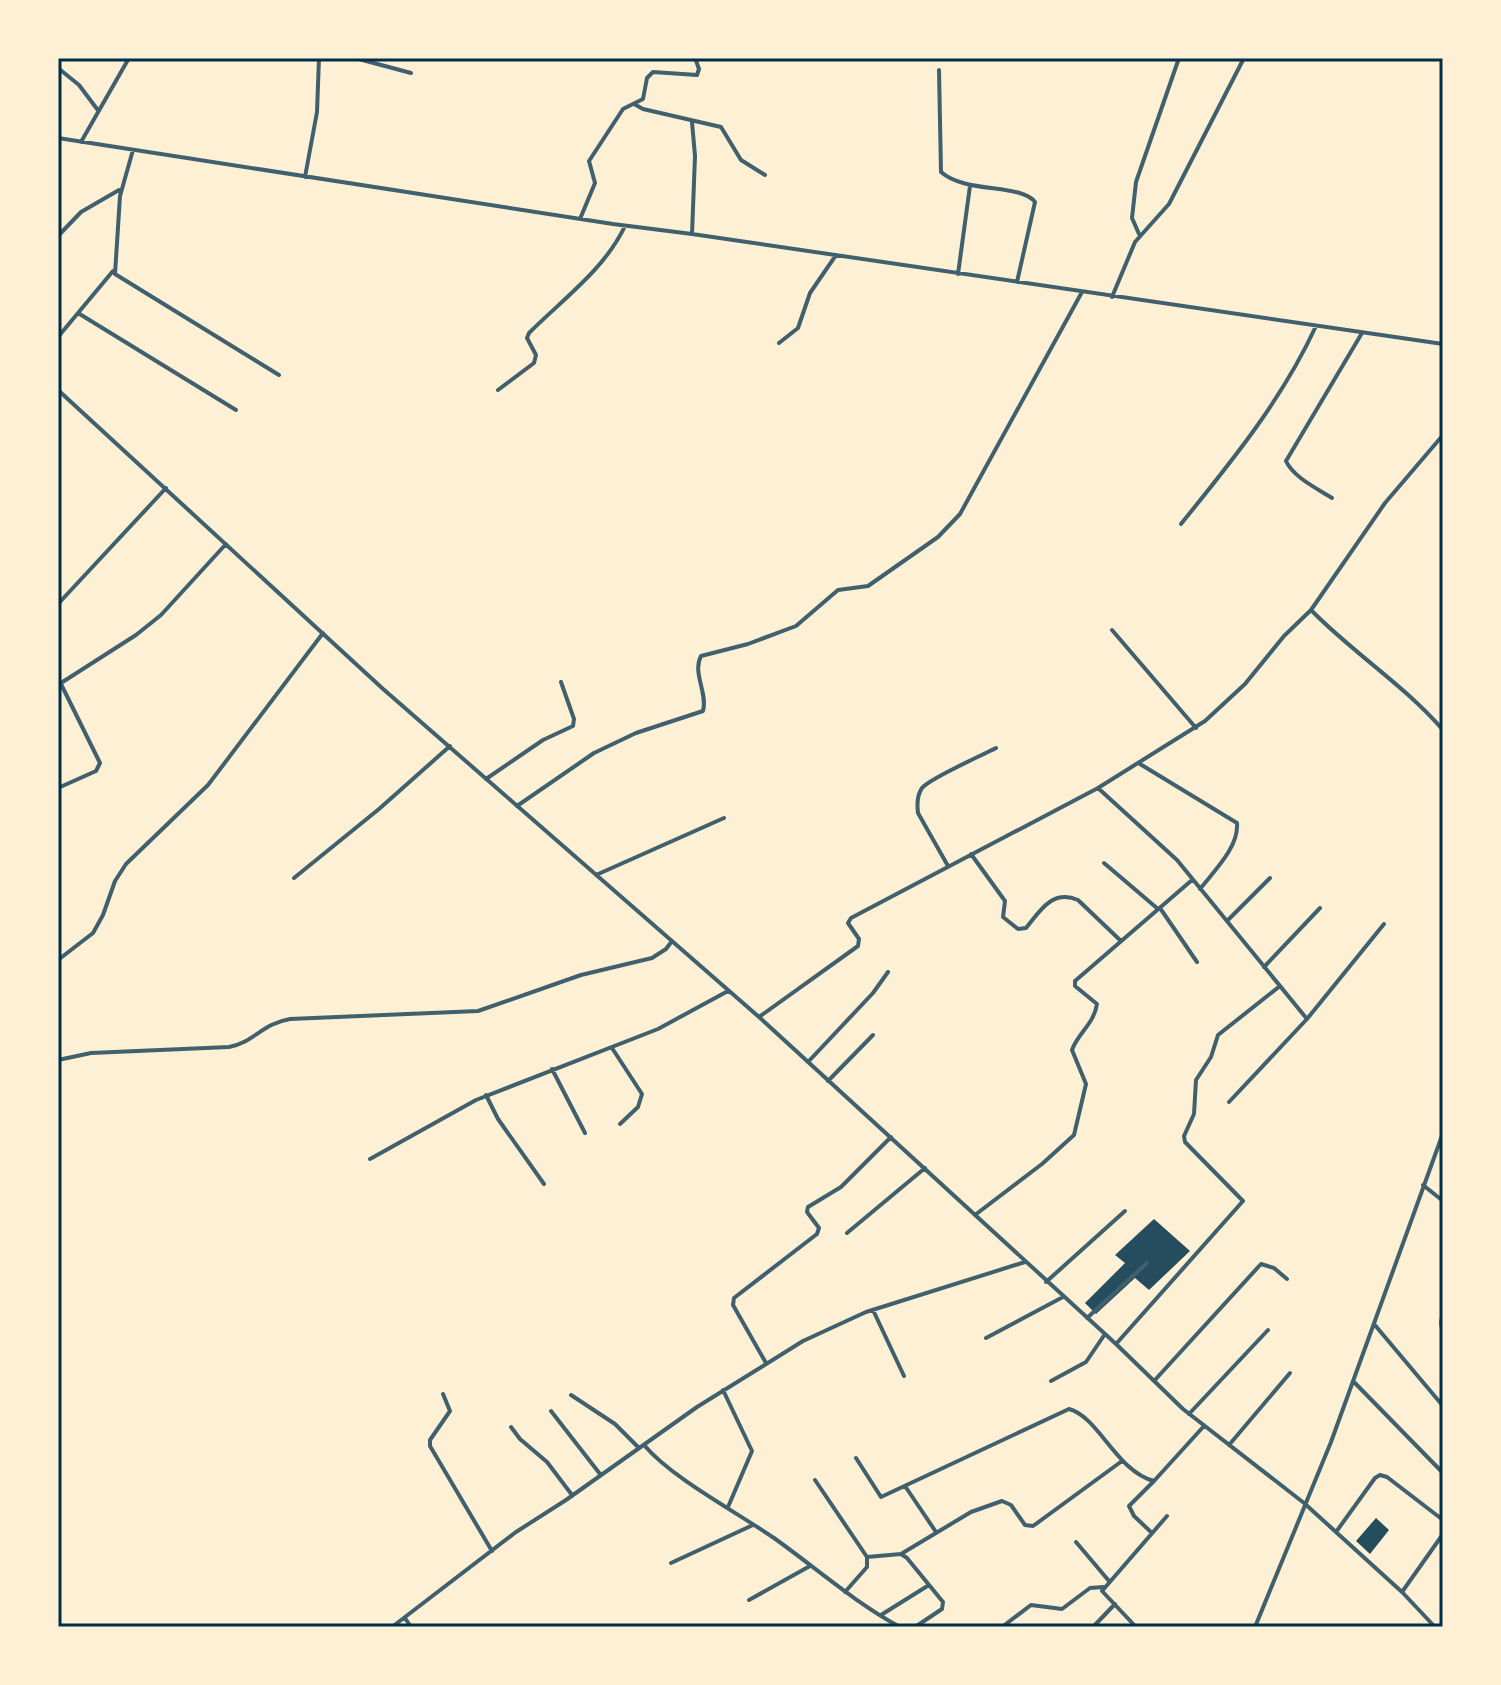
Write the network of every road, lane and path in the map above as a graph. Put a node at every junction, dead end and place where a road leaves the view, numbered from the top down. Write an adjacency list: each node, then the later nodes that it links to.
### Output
1 (129, 58): 11 (street)
2 (319, 58): 17 (street)
3 (355, 58): 9 (street)
4 (695, 58): 10 (street)
5 (1179, 58): 23 (street)
6 (1244, 58): 23 (street)
7 (58, 68): 11 (street)
8 (939, 70): 18 (street)
9 (411, 73)
10 (634, 104): 12 (street); 20 (street)
11 (98, 109): 14 (street)
12 (692, 122): 16 (street); 22 (street)
13 (58, 138): 14 (street)
14 (81, 142): 15 (street)
15 (133, 150): 17 (street); 19 (street)
16 (765, 175)
17 (305, 177): 20 (street)
18 (970, 186): 27 (street); 28 (street)
19 (121, 189): 24 (street); 26 (street)
20 (580, 219): 21 (street)
21 (625, 226): 22 (street); 39 (street)
22 (692, 234): 25 (street)
23 (1140, 235): 30 (street)
24 (58, 236)
25 (836, 255): 27 (street); 35 (street)
26 (113, 271): 31 (street); 37 (street)
27 (958, 274): 28 (street)
28 (1017, 282): 29 (street)
29 (1082, 292): 30 (street); 60 (street)
30 (1112, 297): 32 (street)
31 (78, 313): 34 (street); 40 (street)
32 (1316, 326): 33 (street); 44 (street)
33 (1362, 333): 36 (street); 43 (street)
34 (58, 337)
35 (779, 343)
36 (1443, 344)
37 (279, 375)
38 (58, 390): 42 (street)
39 (498, 390)
40 (236, 410)
41 (1443, 435): 47 (street)
42 (166, 488): 45 (street); 46 (street)
43 (1332, 498)
44 (1181, 524)
45 (226, 543): 49 (street); 50 (street)
46 (58, 604)
47 (1311, 610): 52 (street); 53 (street)
48 (1112, 630): 52 (street)
49 (323, 633): 54 (street); 76 (street)
50 (59, 680): 58 (street)
51 (561, 682): 57 (street)
52 (1196, 728): 56 (street)
53 (1443, 730)
54 (450, 746): 57 (street); 66 (street)
55 (996, 748): 64 (street)
56 (1140, 764): 59 (street); 69 (street)
57 (486, 779): 60 (street)
58 (58, 788)
59 (1098, 788): 62 (street); 68 (street)
60 (517, 806): 65 (street)
61 (724, 818): 65 (street)
62 (971, 854): 64 (street); 75 (street)
63 (1104, 863): 70 (street)
64 (948, 866): 82 (street)
65 (596, 875): 74 (street)
66 (294, 878)
67 (1270, 878): 72 (street)
68 (1192, 880): 69 (street); 70 (street)
69 (1200, 889): 72 (street)
70 (1159, 908): 75 (street); 77 (street)
71 (1320, 908): 78 (street)
72 (1227, 921): 78 (street)
73 (1384, 924): 83 (street)
74 (672, 941): 81 (street); 86 (street)
75 (1121, 941): 102 (street)
76 (58, 960)
77 (1197, 962)
78 (1264, 967): 80 (street)
79 (888, 972): 87 (street)
80 (1280, 986): 83 (street); 117 (street)
81 (728, 991): 82 (street); 85 (street)
82 (759, 1017): 87 (street)
83 (1307, 1019): 91 (street)
84 (873, 1035): 89 (street)
85 (612, 1048): 88 (street); 92 (street)
86 (58, 1060)
87 (808, 1062): 89 (street)
88 (552, 1069): 90 (street); 93 (street)
89 (828, 1081): 95 (street)
90 (486, 1095): 96 (street); 98 (street)
91 (1229, 1102)
92 (620, 1124)
93 (585, 1133)
94 (1443, 1133): 99 (street)
95 (891, 1137): 97 (street); 118 (street)
96 (370, 1159)
97 (925, 1168): 102 (street); 103 (street)
98 (544, 1184)
99 (1423, 1185): 100 (street); 112 (street)
100 (1443, 1201)
101 (1125, 1211): 107 (street)
102 (975, 1215): 104 (street)
103 (847, 1233)
104 (1025, 1262): 107 (street); 109 (street)
105 (1147, 1263): 111 (street)
106 (1287, 1279): 122 (street)
107 (1046, 1282): 108 (street)
108 (1063, 1297): 111 (street); 116 (street)
109 (873, 1310): 118 (street); 120 (street)
110 (1443, 1310): 115 (street)
111 (1087, 1318): 114 (street)
112 (1374, 1324): 123 (street); 127 (street)
113 (1268, 1330): 129 (street)
114 (1105, 1334): 117 (street); 121 (street)
115 (1443, 1334)
116 (986, 1338)
117 (1116, 1344): 122 (street)
118 (766, 1363): 124 (street)
119 (1290, 1373): 132 (street)
120 (904, 1376)
121 (1051, 1381)
122 (1154, 1381): 129 (street)
123 (1353, 1381): 136 (street); 142 (street)
124 (723, 1390): 133 (street); 143 (street)
125 (443, 1394): 152 (street)
126 (571, 1395): 133 (street)
127 (1443, 1406)
128 (551, 1411): 137 (street)
129 (1189, 1414): 130 (street)
130 (1204, 1426): 132 (street); 139 (street)
131 (511, 1427): 141 (street)
132 (1229, 1445): 142 (street)
133 (642, 1446): 137 (street); 143 (street)
134 (856, 1458): 140 (street)
135 (1122, 1461): 139 (street); 140 (street); 147 (street)
136 (1443, 1473)
137 (600, 1474): 141 (street)
138 (815, 1480): 154 (street)
139 (1154, 1481): 149 (street)
140 (905, 1486): 147 (street)
141 (572, 1495): 152 (street)
142 (1304, 1503): 148 (street); 173 (street)
143 (728, 1507): 146 (street)
144 (1167, 1516): 149 (street)
145 (1443, 1520): 148 (street)
146 (753, 1525): 155 (street); 156 (street)
147 (936, 1532): 153 (street)
148 (1336, 1532): 161 (street)
149 (1152, 1533): 157 (street)
150 (1443, 1534): 161 (street)
151 (1076, 1542): 157 (street)
152 (492, 1551): 165 (street)
153 (901, 1554): 154 (street); 158 (street)
154 (867, 1557): 160 (street)
155 (671, 1563)
156 (810, 1566): 160 (street); 162 (street)
157 (1109, 1581): 159 (street)
158 (929, 1585): 164 (street); 169 (street)
159 (1104, 1587): 163 (street); 170 (street)
160 (845, 1592): 164 (street)
161 (1402, 1592): 174 (street)
162 (749, 1600)
163 (1115, 1604): 171 (street); 172 (street)
164 (881, 1615): 168 (street)
165 (405, 1618): 166 (street); 167 (street)
166 (392, 1627)
167 (411, 1627)
168 (900, 1627)
169 (915, 1627)
170 (1002, 1627)
171 (1093, 1627)
172 (1136, 1627)
173 (1255, 1627)
174 (1435, 1627)

